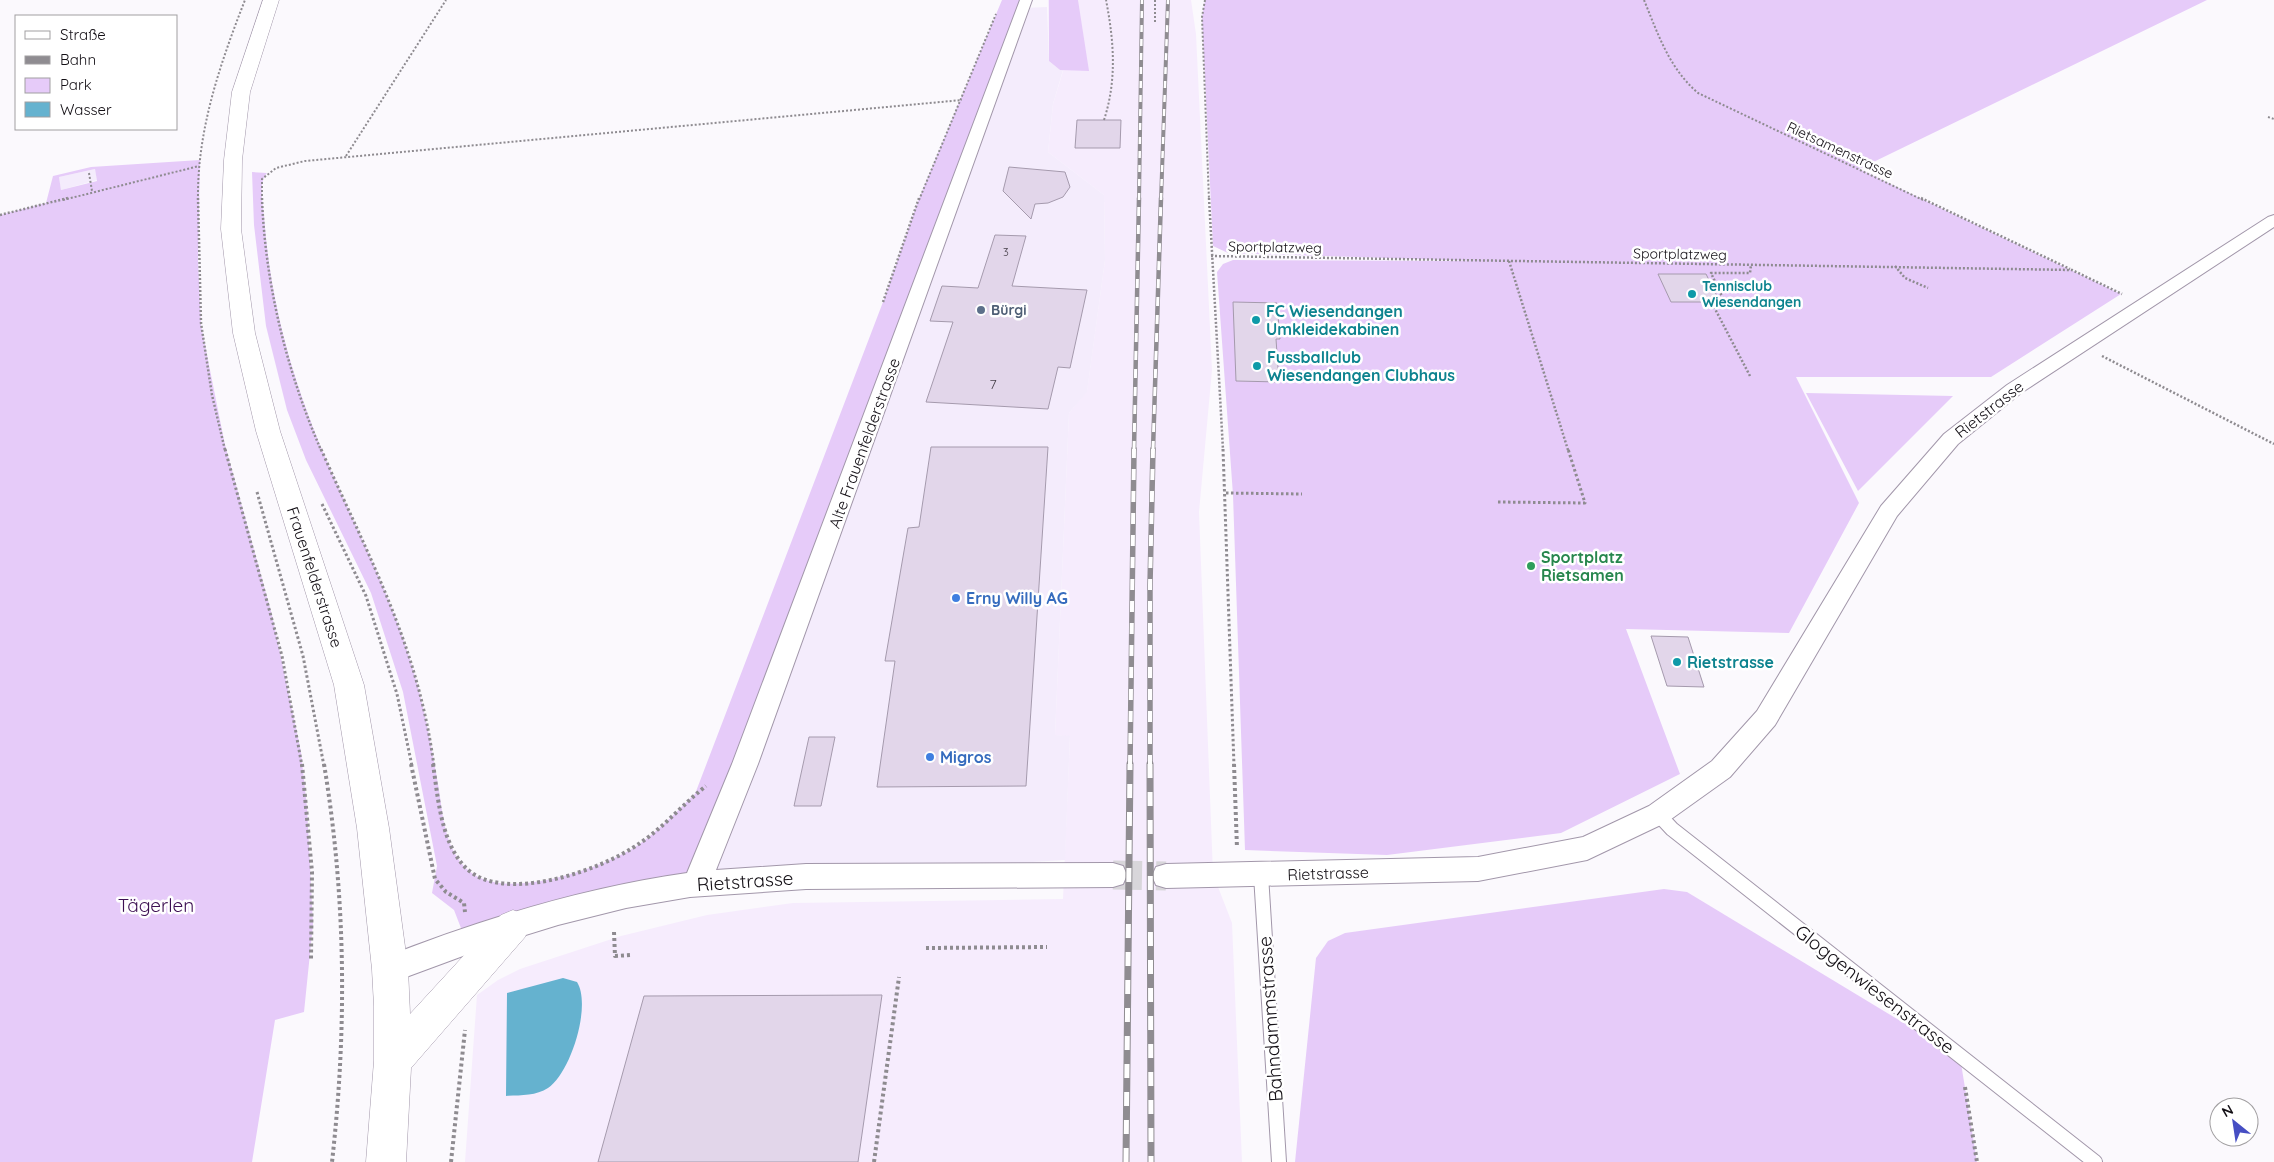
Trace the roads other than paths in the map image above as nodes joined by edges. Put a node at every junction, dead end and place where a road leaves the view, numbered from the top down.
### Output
1 (271, 0) edge
2 (1026, 0) edge
3 (2274, 220) edge
4 (1658, 814) junction
5 (1113, 875) tunnel mouth
6 (1166, 876) tunnel mouth
7 (1250, 876) junction
8 (696, 884) junction
9 (513, 926) junction
10 (390, 969) junction
11 (393, 1061) junction
12 (386, 1162) edge
13 (1279, 1162) edge
14 (2095, 1162) edge

1 - 10 main road, Frauenfelderstrasse
2 - 8 street, Alte Frauenfelderstrasse
3 - 4 street, Rietstrasse
4 - 7 street, Rietstrasse
4 - 14 lane, Gloggenwiesenstrasse
5 - 8 street, Rietstrasse
6 - 7 street, Rietstrasse
7 - 13 lane, Bahndammstrasse
8 - 9 street, Rietstrasse
9 - 10 street, Rietstrasse
9 - 11 main road
10 - 11 main road, Frauenfelderstrasse
11 - 12 main road, Frauenfelderstrasse

